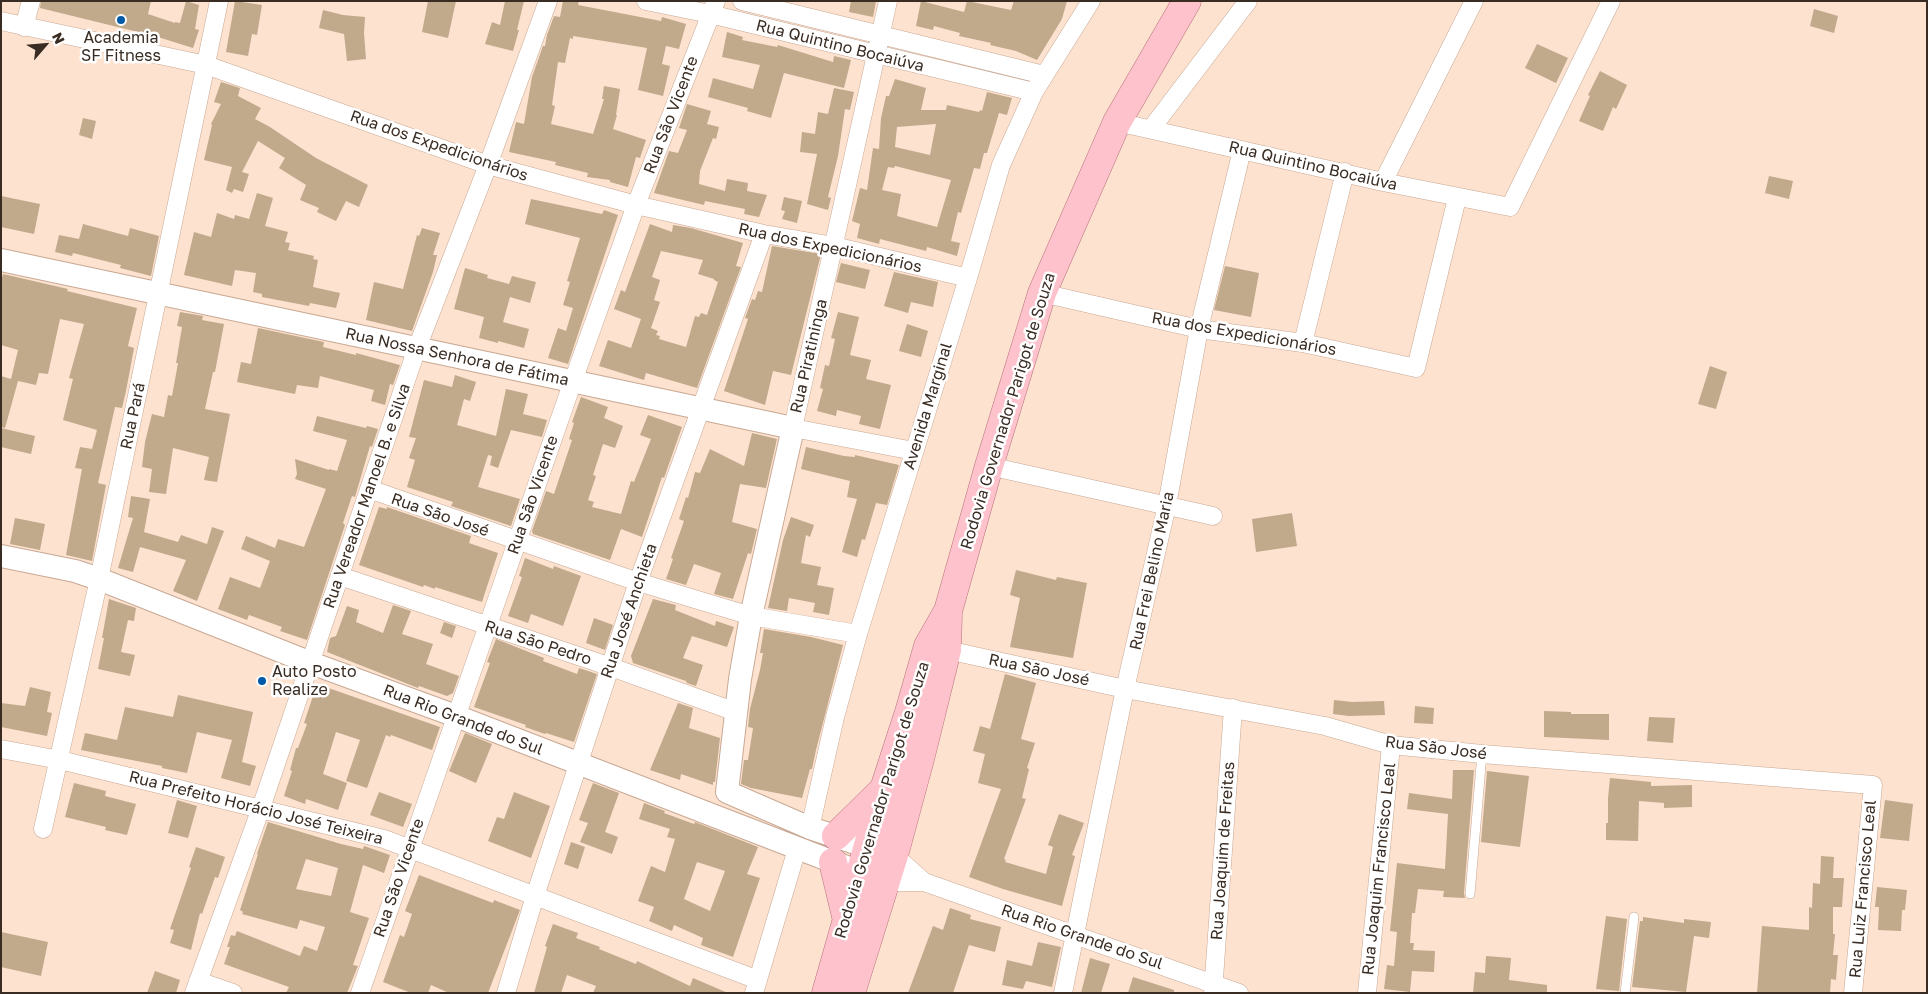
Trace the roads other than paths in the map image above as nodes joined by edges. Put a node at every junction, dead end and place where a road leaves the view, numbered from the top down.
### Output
1 (30, 1) edge
2 (219, 1) edge
3 (548, 1) edge
4 (646, 1) edge
5 (742, 1) edge
6 (888, 1) edge
7 (1091, 1) edge
8 (1187, 1) edge
9 (1248, 1) edge
10 (1474, 1) edge
11 (1611, 1) edge
12 (713, 8) edge
13 (1, 22) edge
14 (24, 27) junction
15 (881, 36) junction
16 (876, 55) junction
17 (206, 65) junction
18 (1044, 75) junction
19 (1034, 92) junction
20 (1117, 122) junction
21 (1151, 129) junction
22 (1242, 150) junction
23 (488, 165) junction
24 (1345, 172) junction
25 (1383, 182) junction
26 (1457, 198) junction
27 (636, 205) junction
28 (764, 234) junction
29 (834, 246) junction
30 (1, 260) edge
31 (968, 278) junction
32 (1042, 293) junction
33 (158, 294) junction
34 (1199, 329) junction
35 (1303, 343) junction
36 (417, 348) junction
37 (573, 381) junction
38 (701, 408) junction
39 (793, 428) junction
40 (914, 451) junction
41 (989, 466) junction
42 (369, 490) junction
43 (1167, 505) junction
44 (1213, 516) dead end
45 (517, 542) junction
46 (1, 556) edge
47 (340, 576) junction
48 (99, 579) junction
49 (638, 582) junction
50 (948, 611) junction
51 (751, 616) junction
52 (487, 626) junction
53 (858, 634) junction
54 (947, 650) junction
55 (311, 663) junction
56 (611, 667) junction
57 (1125, 689) junction
58 (1233, 708) junction
59 (736, 712) junction
60 (456, 716) junction
61 (1391, 745) junction
62 (1, 749) edge
63 (1482, 754) junction
64 (60, 760) junction
65 (577, 764) junction
66 (1873, 785) joint
67 (884, 789) junction
68 (261, 808) junction
69 (43, 829) dead end
70 (826, 842) junction
71 (868, 847) junction
72 (410, 848) junction
73 (797, 849) junction
74 (894, 855) junction
75 (860, 873) junction
76 (885, 882) junction
77 (924, 882) junction
78 (1470, 894) dead end
79 (534, 896) junction
80 (847, 917) junction
81 (1634, 918) dead end
82 (1075, 935) junction
83 (756, 986) edge
84 (196, 987) edge
85 (1213, 988) edge
86 (233, 993) edge
87 (360, 993) edge
88 (506, 993) edge
89 (826, 993) edge
90 (851, 993) edge
91 (1062, 993) edge
92 (1239, 993) edge
93 (1366, 993) edge
94 (1625, 993) edge
95 (1853, 993) edge

1 - 14 street
2 - 17 street, Rua Pará
3 - 23 street, Rua Vereador Manoel B. e Silva
4 - 12 street, Rua Quintino Bocaiúva
5 - 15 street, Rua Quintino Bocaiúva
6 - 15 street, Rua Piratininga
7 - 18 street, Avenida Marginal
8 - 20 main road, Rodovia Governador Parigot de Souza
9 - 21 street
10 - 25 street
11 - 26 street, Rua Quintino Bocaiúva
12 - 16 street, Rua Quintino Bocaiúva
12 - 27 street, Rua São Vicente
13 - 14 street, Rua dos Expedicionários
14 - 17 street, Rua dos Expedicionários
15 - 16 street, Rua Piratininga
15 - 18 street, Rua Quintino Bocaiúva
16 - 19 street, Rua Quintino Bocaiúva
16 - 29 street, Rua Piratininga
17 - 23 street, Rua dos Expedicionários
17 - 33 street, Rua Pará
18 - 19 street, Avenida Marginal
19 - 31 street, Avenida Marginal
20 - 21 street, Rua Quintino Bocaiúva
20 - 32 main road, Rodovia Governador Parigot de Souza
21 - 22 street, Rua Quintino Bocaiúva
22 - 24 street, Rua Quintino Bocaiúva
22 - 34 street, Rua Frei Belino Maria
23 - 27 street, Rua dos Expedicionários
23 - 36 street, Rua Vereador Manoel B. e Silva
24 - 25 street, Rua Quintino Bocaiúva
24 - 35 street
25 - 26 street, Rua Quintino Bocaiúva
26 - 35 street, Rua dos Expedicionários
27 - 28 street, Rua dos Expedicionários
27 - 37 street, Rua São Vicente
28 - 29 street, Rua dos Expedicionários
28 - 38 street, Rua José Anchieta
29 - 31 street, Rua dos Expedicionários
29 - 39 street, Rua Piratininga
30 - 33 street, Rua Nossa Senhora de Fátima
31 - 40 street, Avenida Marginal
32 - 34 street, Rua dos Expedicionários
32 - 41 main road, Rodovia Governador Parigot de Souza
33 - 36 street, Rua Nossa Senhora de Fátima
33 - 48 street, Rua Pará
34 - 35 street, Rua dos Expedicionários
34 - 43 street, Rua Frei Belino Maria
36 - 37 street, Rua Nossa Senhora de Fátima
36 - 42 street, Rua Vereador Manoel B. e Silva
37 - 38 street, Rua Nossa Senhora de Fátima
37 - 45 street, Rua São Vicente
38 - 39 street, Rua Nossa Senhora de Fátima
38 - 49 street, Rua José Anchieta
39 - 40 street, Rua Nossa Senhora de Fátima
39 - 51 street, Rua Piratininga
40 - 53 street, Avenida Marginal
41 - 43 street
41 - 50 main road, Rodovia Governador Parigot de Souza
42 - 45 street, Rua São José
42 - 47 street, Rua Vereador Manoel B. e Silva
43 - 44 street
43 - 57 street, Rua Frei Belino Maria
45 - 49 street, Rua São José
45 - 52 street, Rua São Vicente
46 - 48 street, Rua Rio Grande do Sul
47 - 52 street, Rua São Pedro
47 - 55 street, Rua Vereador Manoel B. e Silva
48 - 55 street, Rua Rio Grande do Sul
48 - 64 street, Rua Pará
49 - 51 street, Rua São José
49 - 56 street, Rua José Anchieta
50 - 54 main road, Rodovia Governador Parigot de Souza
50 - 67 main road, Rodovia Governador Parigot de Souza
51 - 53 street, Rua São José
51 - 59 street, Rua Piratininga
52 - 56 street, Rua São Pedro
52 - 60 street, Rua São Vicente
53 - 70 street, Avenida Marginal
54 - 57 street, Rua São José
54 - 74 main road, Rodovia Governador Parigot de Souza
55 - 60 street, Rua Rio Grande do Sul
55 - 68 street, Rua Vereador Manoel B. e Silva
56 - 59 street, Rua São Pedro
56 - 65 street, Rua José Anchieta
57 - 58 street, Rua São José
57 - 82 street, Rua Frei Belino Maria
58 - 61 street, Rua São José
58 - 85 street, Rua Joaquim de Freitas
59 - 70 street, Rua Piratininga
60 - 65 street, Rua Rio Grande do Sul
60 - 72 street, Rua São Vicente
61 - 63 street, Rua São José
61 - 93 street, Rua Joaquim Francisco Leal
62 - 64 street, Rua Prefeito Horácio José Teixeira
63 - 66 street, Rua São José
63 - 78 lane
64 - 68 street, Rua Prefeito Horácio José Teixeira
64 - 69 street, Rua Pará
65 - 73 street, Rua Rio Grande do Sul
65 - 79 street, Rua José Anchieta
66 - 95 street, Rua Luiz Francisco Leal
67 - 70 main road
67 - 71 main road, Rodovia Governador Parigot de Souza
68 - 72 street, Rua Prefeito Horácio José Teixeira
68 - 84 street, Rua Vereador Manoel B. e Silva
70 - 71 street
70 - 73 street, Rua Rio Grande do Sul
70 - 75 street, Rua Rio Grande do Sul
70 - 80 main road
71 - 74 street
71 - 75 main road, Rodovia Governador Parigot de Souza
72 - 79 street, Rua Prefeito Horácio José Teixeira
72 - 87 street, Rua São Vicente
73 - 83 street
74 - 76 main road, Rodovia Governador Parigot de Souza
74 - 77 street, Rua Rio Grande do Sul
75 - 76 street, Rua Rio Grande do Sul
75 - 80 main road, Rodovia Governador Parigot de Souza
76 - 77 street, Rua Rio Grande do Sul
76 - 90 main road, Rodovia Governador Parigot de Souza
77 - 82 street, Rua Rio Grande do Sul
79 - 83 street, Rua Prefeito Horácio José Teixeira
79 - 88 street, Rua José Anchieta
80 - 89 main road, Rodovia Governador Parigot de Souza
81 - 94 lane
82 - 85 street, Rua Rio Grande do Sul
82 - 91 street, Rua Frei Belino Maria
84 - 86 street
85 - 92 street, Rua Rio Grande do Sul

